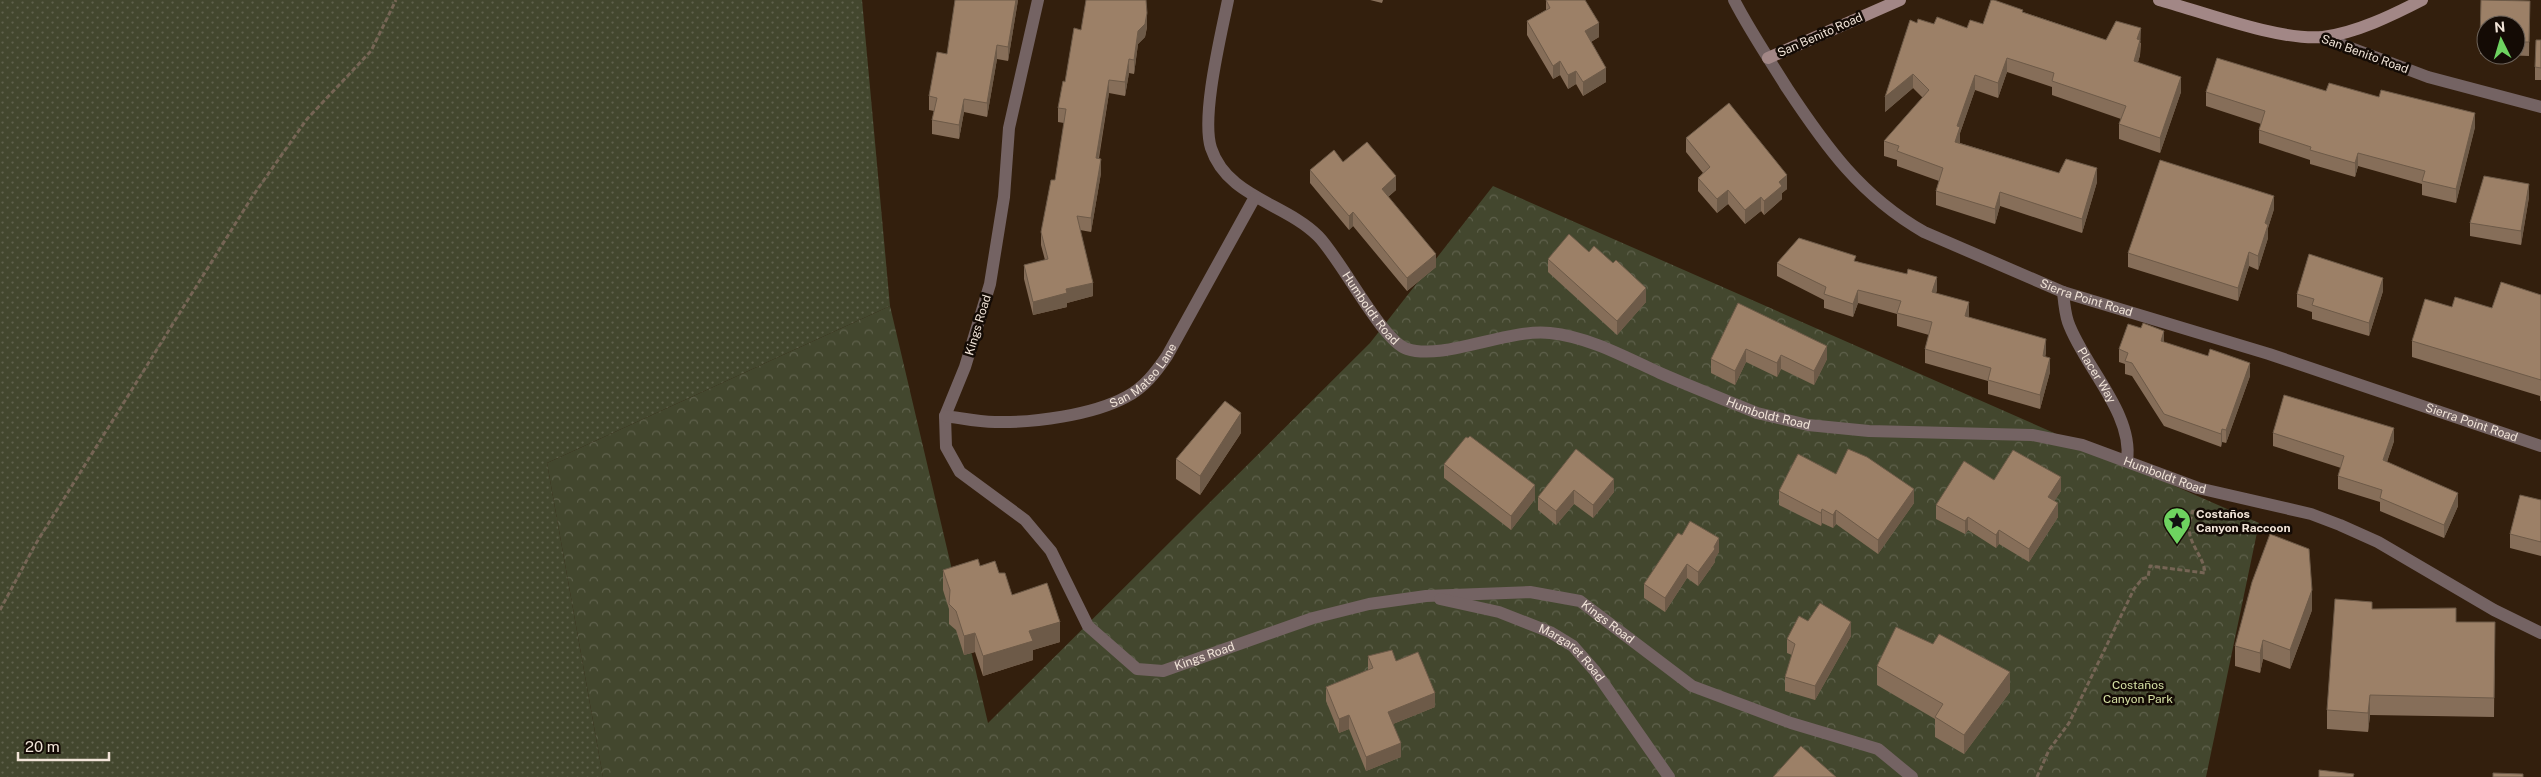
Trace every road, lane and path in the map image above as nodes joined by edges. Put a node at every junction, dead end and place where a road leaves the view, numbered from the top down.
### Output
1 (396, 0) edge
2 (1038, 0) edge
3 (1228, 0) edge
4 (1734, 0) edge
5 (1900, 0) edge
6 (2159, 0) edge
7 (2422, 0) edge
8 (2322, 36) junction
9 (1768, 58) junction
10 (2541, 107) edge
11 (1255, 197) junction
12 (2063, 292) junction
13 (945, 416) junction
14 (2541, 446) edge
15 (2127, 460) junction
16 (2198, 488) junction
17 (1426, 596) junction
18 (0, 610) edge
19 (2541, 633) edge
20 (1669, 777) edge
21 (1912, 777) edge
22 (2037, 777) edge

1 - 18 path
2 - 13 street, Kings Road
3 - 11 street, Humboldt Road
4 - 9 street, Sierra Point Road
5 - 9 street, San Benito Road
6 - 8 street, San Benito Road
7 - 8 street
8 - 10 street, San Benito Road
9 - 12 street, Sierra Point Road
11 - 13 street, San Mateo Lane
11 - 15 street, Humboldt Road
12 - 14 street, Sierra Point Road
12 - 15 street, Placer Way
13 - 17 street, Kings Road
15 - 16 street, Humboldt Road
16 - 19 street, Humboldt Road
16 - 22 path
17 - 20 street, Margaret Road
17 - 21 street, Kings Road

